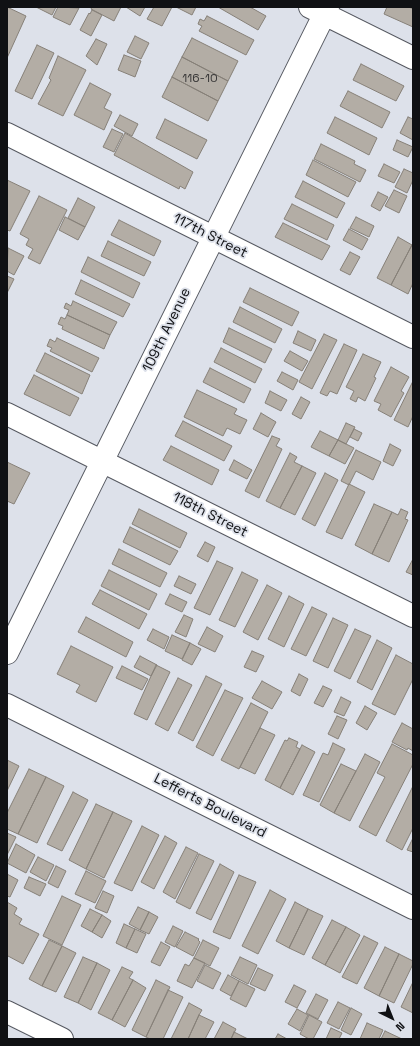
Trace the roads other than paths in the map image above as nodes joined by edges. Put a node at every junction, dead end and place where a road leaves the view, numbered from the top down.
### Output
1 (321, 9) edge
2 (413, 58) edge
3 (7, 134) edge
4 (213, 237) junction
5 (413, 337) edge
6 (7, 414) edge
7 (102, 461) junction
8 (413, 616) edge
9 (7, 653) edge
10 (7, 705) edge
11 (413, 908) edge
12 (7, 1012) edge
13 (62, 1039) edge

1 - 2 street
1 - 4 street, 109th Avenue
3 - 4 street, 117th Street
4 - 5 street, 117th Street
4 - 7 street, 109th Avenue
6 - 7 street, 118th Street
7 - 8 street, 118th Street
7 - 9 street, 109th Avenue
10 - 11 street, Lefferts Boulevard
12 - 13 street

